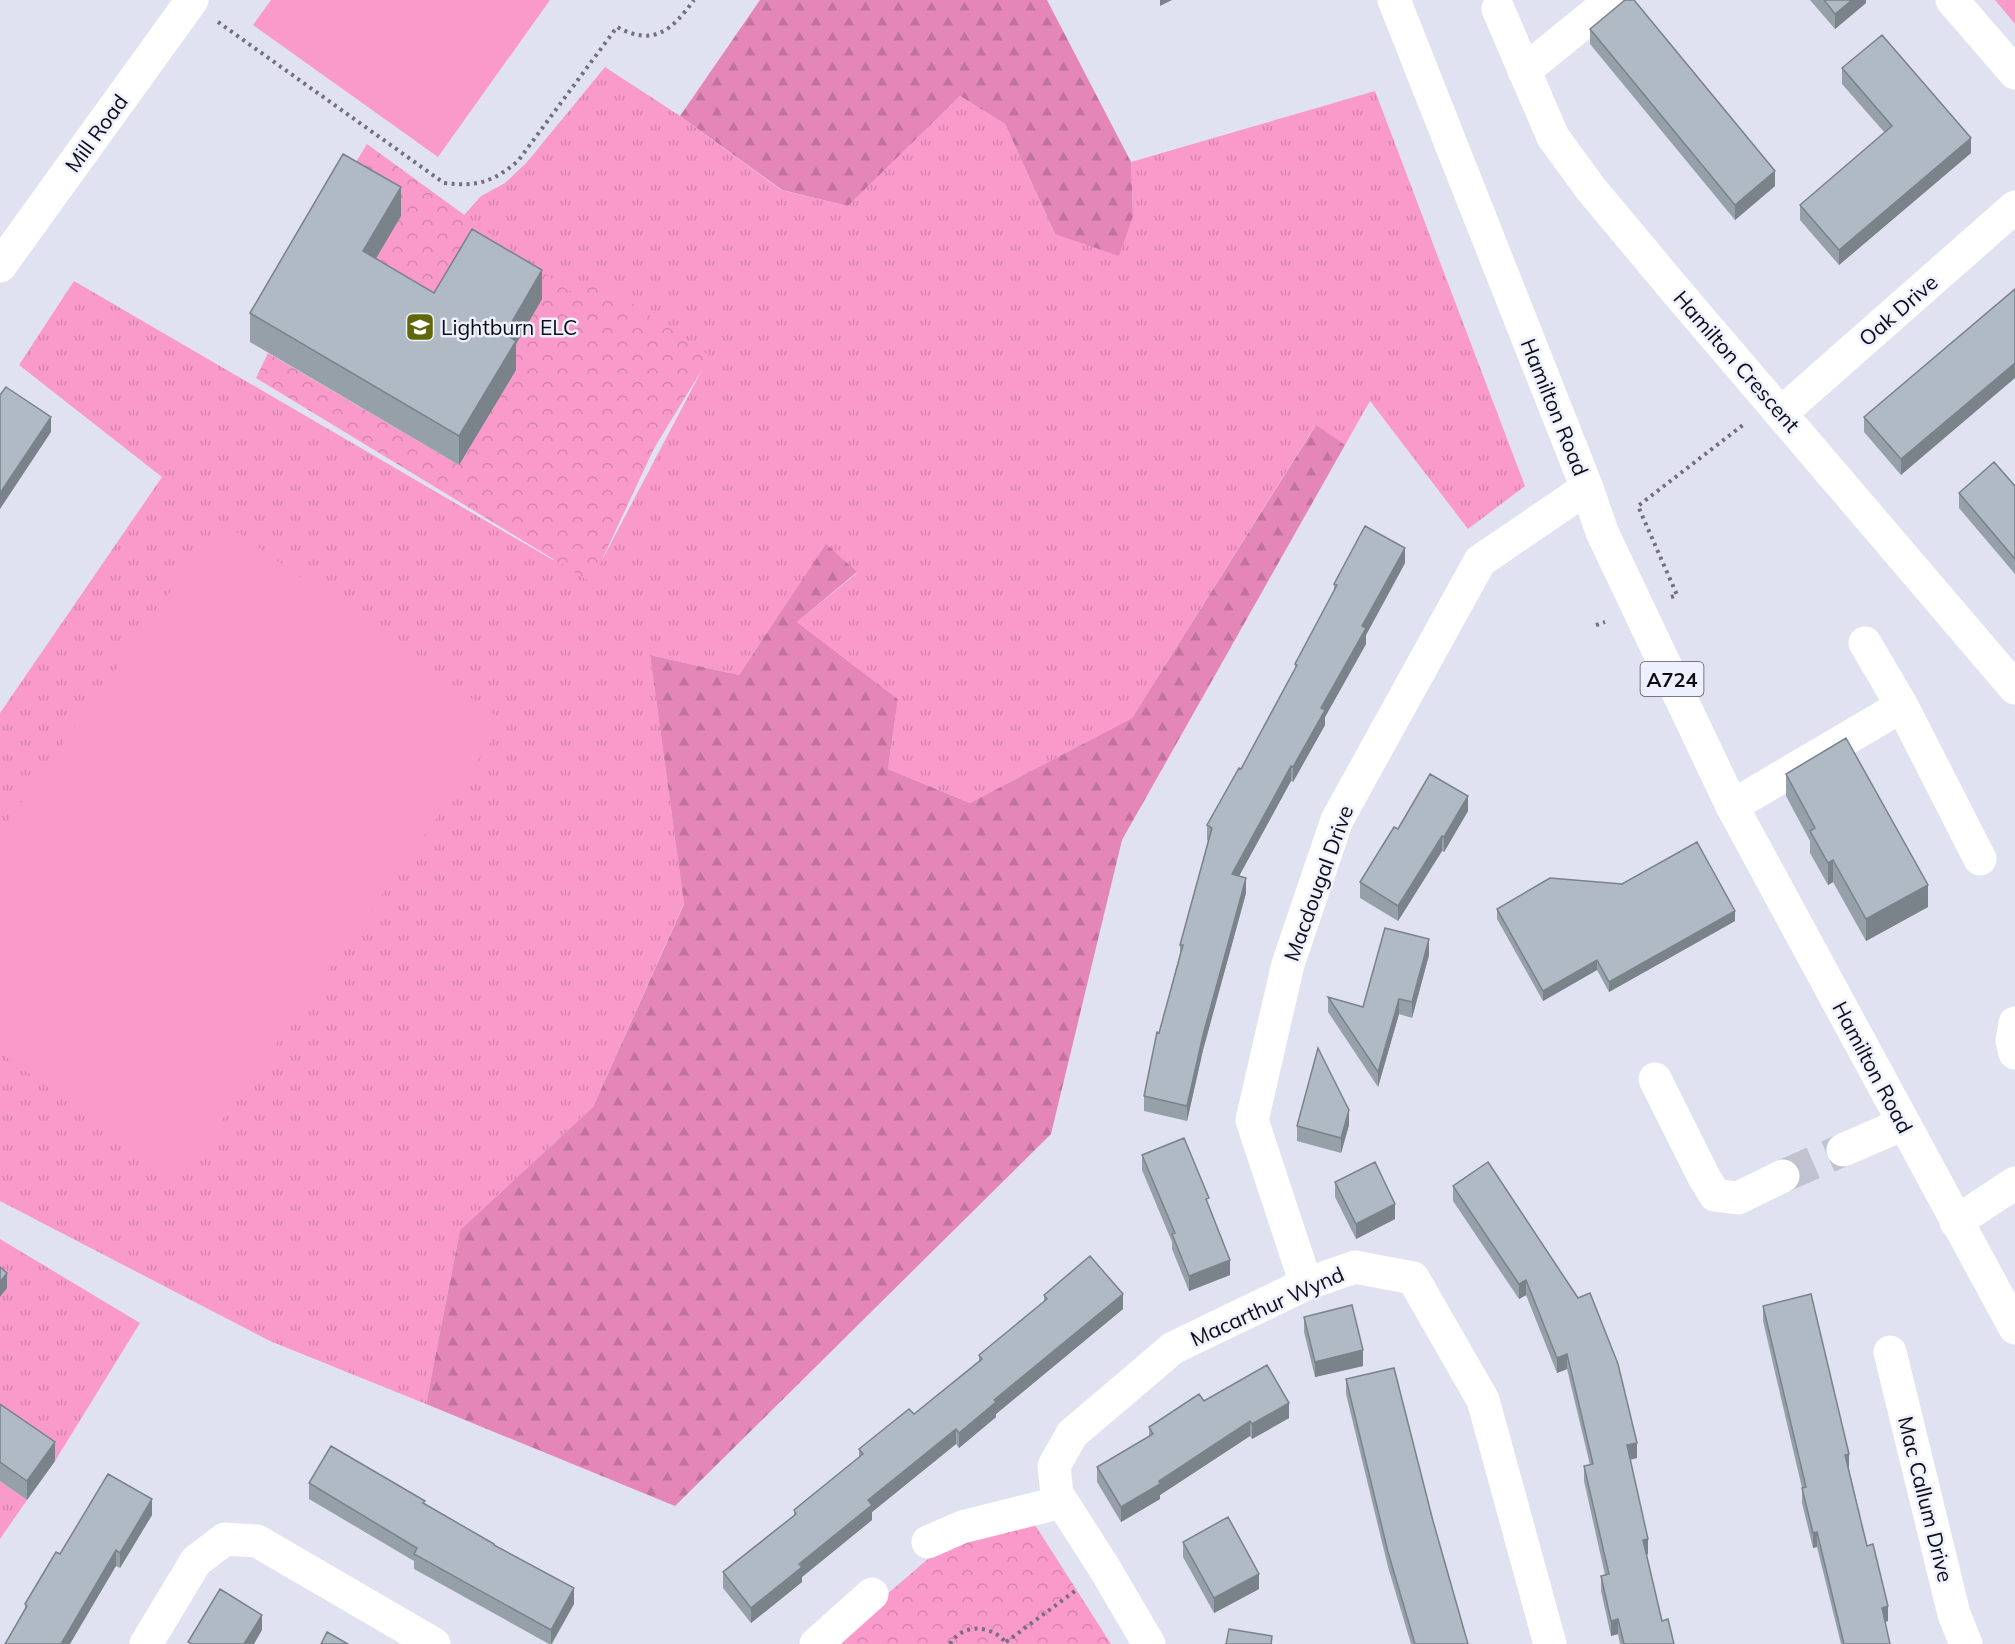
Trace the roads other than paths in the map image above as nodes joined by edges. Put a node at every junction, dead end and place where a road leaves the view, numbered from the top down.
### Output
1 (1394, 0) edge
2 (1606, 0) edge
3 (1952, 0) edge
4 (192, 1) edge
5 (1498, 9) dead end
6 (1524, 71) junction
7 (2015, 73) edge
8 (2015, 207) edge
9 (0, 266) edge
10 (1777, 408) junction
11 (1587, 488) junction
12 (1865, 643) dead end
13 (2015, 688) edge
14 (1902, 706) junction
15 (1732, 806) junction
16 (1980, 859) dead end
17 (2015, 1023) edge
18 (2015, 1053) edge
19 (1655, 1079) dead end
20 (1903, 1124) junction
21 (1843, 1150) tunnel mouth
22 (1783, 1176) tunnel mouth
23 (2015, 1183) edge
24 (1956, 1222) junction
25 (1306, 1284) junction
26 (2015, 1328) edge
27 (1890, 1352) dead end
28 (1062, 1502) junction
29 (928, 1542) dead end
30 (872, 1594) dead end
31 (146, 1644) edge
32 (434, 1644) edge
33 (816, 1644) edge
34 (1149, 1644) edge
35 (1550, 1644) edge
36 (1966, 1644) edge

1 - 11 street, Hamilton Road / A724
2 - 6 street
3 - 7 street
4 - 9 street, Mill Road
5 - 6 street, Hamilton Crescent
6 - 10 street, Hamilton Crescent
8 - 10 street, Oak Drive
10 - 13 street, Hamilton Crescent
11 - 15 street, Hamilton Road / A724
11 - 25 street, Macdougal Drive
12 - 14 street
14 - 15 street
14 - 16 street
15 - 20 street, Hamilton Road / A724
17 - 18 street
19 - 22 street
20 - 21 street
20 - 24 street, Hamilton Road / A724
23 - 24 street
24 - 26 street, Hamilton Road / A724
25 - 28 street, Macarthur Wynd
25 - 35 street, Macarthur Wynd
27 - 36 street, Mac Callum Drive
28 - 29 street
28 - 34 street, Macarthur Wynd
30 - 33 street
31 - 32 street

